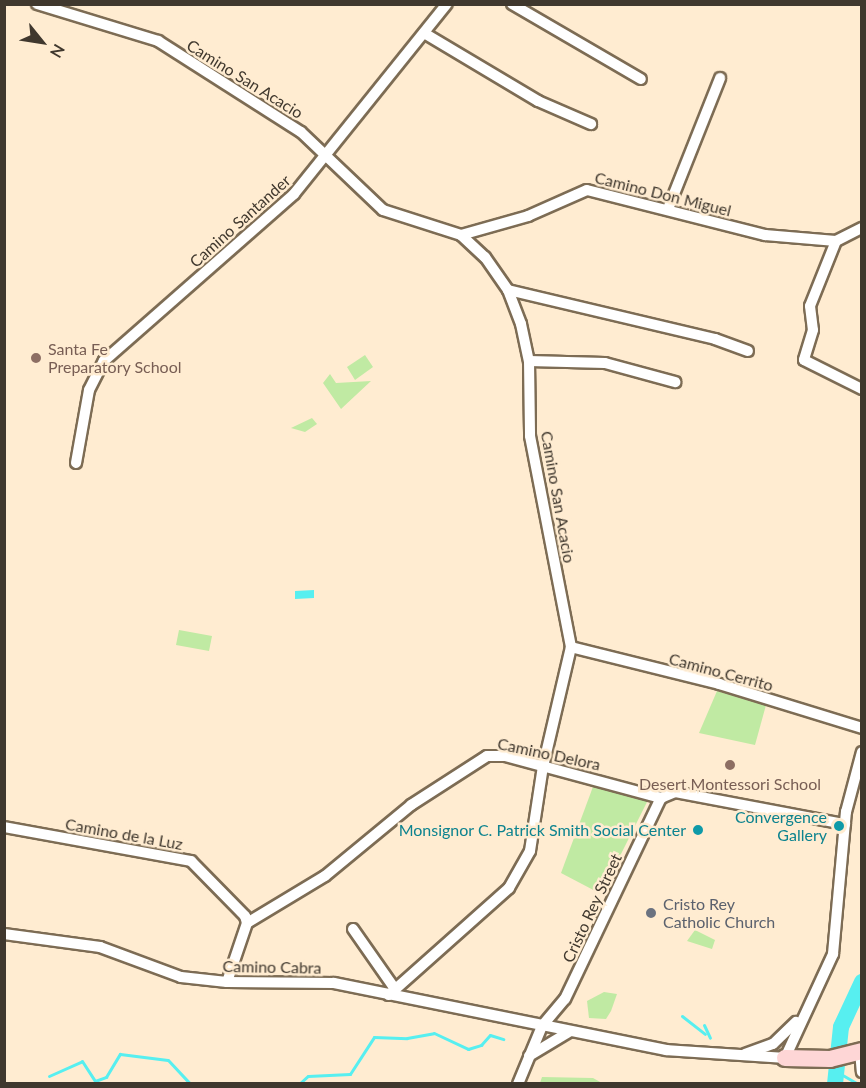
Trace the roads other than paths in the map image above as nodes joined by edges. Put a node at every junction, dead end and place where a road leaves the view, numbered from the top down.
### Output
1 (37, 4) edge
2 (447, 4) edge
3 (512, 4) edge
4 (424, 33) junction
5 (720, 78) dead end
6 (640, 79) dead end
7 (591, 124) dead end
8 (325, 157) junction
9 (668, 209) junction
10 (861, 228) edge
11 (461, 235) junction
12 (836, 241) junction
13 (508, 290) junction
14 (748, 351) dead end
15 (529, 362) junction
16 (675, 382) dead end
17 (861, 389) edge
18 (76, 462) dead end
19 (572, 647) junction
20 (861, 728) edge
21 (861, 752) edge
22 (543, 766) junction
23 (661, 798) junction
24 (845, 824) junction
25 (4, 827) edge
26 (247, 923) junction
27 (353, 929) dead end
28 (4, 934) edge
29 (227, 982) junction
30 (392, 992) junction
31 (812, 999) junction
32 (542, 1026) junction
33 (569, 1032) junction
34 (858, 1052) edge
35 (727, 1056) junction
36 (529, 1057) junction
37 (785, 1058) junction
38 (861, 1072) edge
39 (518, 1083) edge

1 - 8 street, Camino San Acacio
2 - 4 street, Camino Santander
3 - 6 street
4 - 7 street
4 - 8 street, Camino Santander
5 - 9 street
8 - 11 street, Camino San Acacio
8 - 18 street, Camino Santander
9 - 11 street, Camino Don Miguel
9 - 12 street, Camino Don Miguel
10 - 12 street
11 - 13 street, Camino San Acacio
12 - 17 street
13 - 14 street
13 - 15 street, Camino San Acacio
15 - 16 street
15 - 19 street, Camino San Acacio
19 - 20 street, Camino Cerrito
19 - 22 street, Camino San Acacio
21 - 24 street
22 - 23 street, Camino Delora
22 - 26 street, Camino Delora
22 - 30 street, Camino San Acacio
23 - 24 street, Camino Delora
23 - 32 street, Cristo Rey Street
24 - 31 street
25 - 26 street, Camino de la Luz
26 - 29 street
27 - 30 street
28 - 29 street, Camino Cabra
29 - 30 street, Camino Cabra
30 - 32 street, Camino Cabra
31 - 35 street
31 - 37 street
32 - 33 street, Camino Cabra
32 - 36 street, Cristo Rey Street
33 - 35 street, Camino Cabra
33 - 36 street
34 - 37 street
34 - 38 street
35 - 37 street
36 - 39 street, Cristo Rey Street

